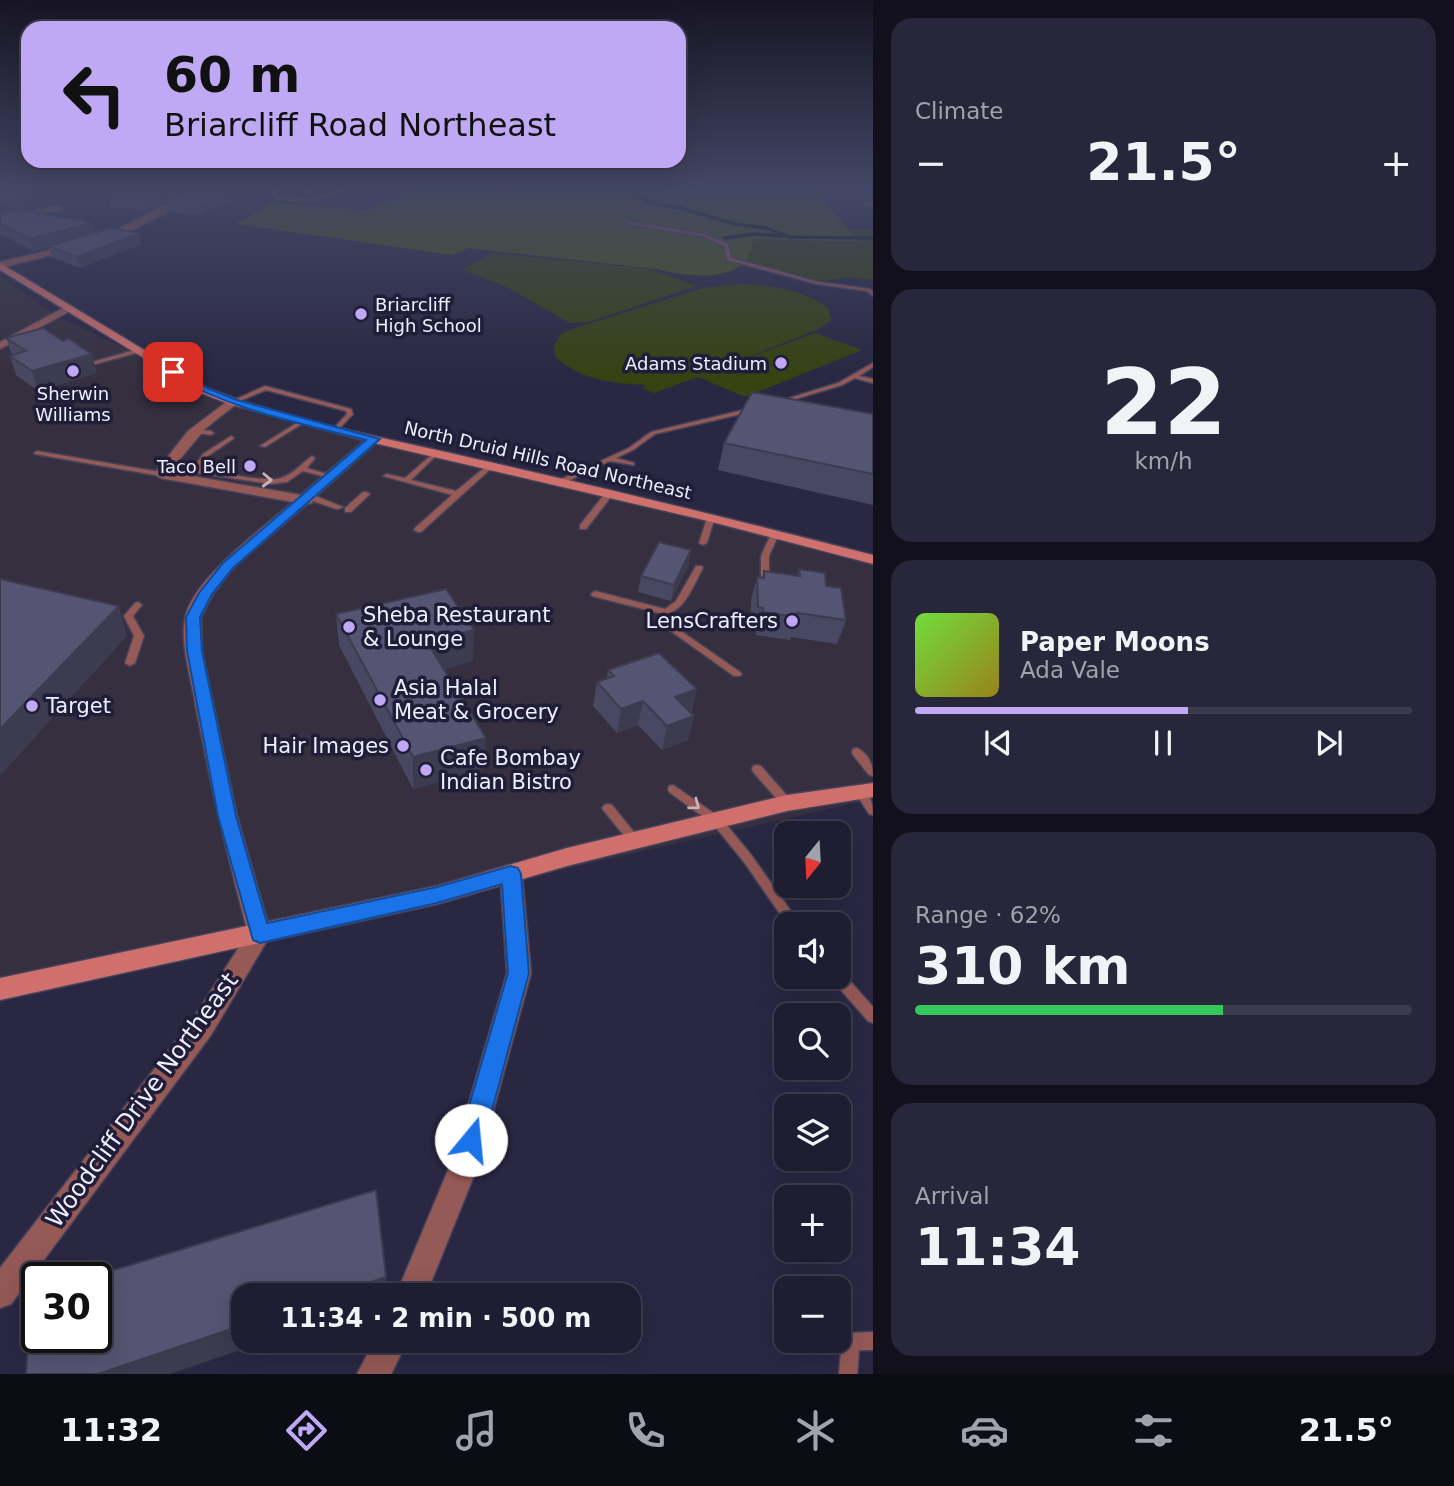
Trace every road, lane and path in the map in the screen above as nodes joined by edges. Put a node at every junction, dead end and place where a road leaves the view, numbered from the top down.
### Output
1 (51, 252) edge
2 (728, 252) edge
3 (0, 265) edge
4 (873, 294) edge
5 (66, 309) junction
6 (0, 346) edge
7 (138, 351) junction
8 (92, 363) edge
9 (873, 365) edge
10 (854, 376) junction
11 (873, 381) edge
12 (233, 402) junction
13 (773, 404) edge
14 (760, 408) edge
15 (303, 421) junction
16 (336, 429) junction
17 (192, 431) junction
18 (211, 433) dead end
19 (231, 438) dead end
20 (374, 439) junction
21 (263, 446) dead end
22 (37, 453) dead end
23 (436, 453) junction
24 (312, 458) dead end
25 (610, 459) junction
26 (632, 464) dead end
27 (491, 465) junction
28 (302, 470) junction
29 (160, 474) junction
30 (387, 476) dead end
31 (332, 477) junction
32 (405, 481) junction
33 (561, 481) junction
34 (610, 493) junction
35 (366, 494) dead end
36 (457, 494) junction
37 (308, 498) junction
38 (339, 507) dead end
39 (348, 510) dead end
40 (711, 517) junction
41 (583, 527) dead end
42 (418, 530) dead end
43 (775, 534) junction
44 (704, 542) dead end
45 (873, 560) edge
46 (699, 568) dead end
47 (765, 579) edge
48 (595, 594) dead end
49 (138, 605) dead end
50 (116, 613) edge
51 (128, 616) junction
52 (668, 625) dead end
53 (130, 663) dead end
54 (737, 674) dead end
55 (857, 752) dead end
56 (757, 769) dead end
57 (873, 772) edge
58 (673, 789) dead end
59 (867, 791) edge
60 (787, 803) junction
61 (608, 808) dead end
62 (873, 811) edge
63 (717, 821) junction
64 (634, 840) junction
65 (511, 874) junction
66 (786, 912) edge
67 (260, 934) junction
68 (0, 989) edge
69 (848, 989) edge
70 (873, 1017) edge
71 (416, 1283) edge
72 (0, 1293) edge
73 (873, 1341) edge
74 (385, 1353) edge
75 (373, 1374) edge
76 (848, 1374) edge

1 - 3 street
2 - 4 lane
3 - 5 main road, North Druid Hills Road Northeast
5 - 6 street
5 - 7 main road, North Druid Hills Road Northeast
7 - 8 lane
7 - 12 main road, North Druid Hills Road Northeast
9 - 10 lane
10 - 11 lane
10 - 13 lane
12 - 15 main road, North Druid Hills Road Northeast
12 - 16 lane
12 - 17 street
14 - 25 lane
15 - 16 main road, North Druid Hills Road Northeast
15 - 21 lane
16 - 20 main road, North Druid Hills Road Northeast
17 - 18 lane
17 - 29 street
19 -> 28 lane
20 - 23 main road, North Druid Hills Road Northeast
20 - 31 street
22 - 29 lane
23 - 27 main road, North Druid Hills Road Northeast
23 - 32 lane
24 - 28 lane
25 - 26 lane
25 - 33 lane
27 - 33 main road, North Druid Hills Road Northeast
27 - 36 lane
28 - 31 lane
29 - 37 street
30 - 32 lane
31 - 37 street
32 - 36 lane
33 - 34 main road, North Druid Hills Road Northeast
34 - 40 main road, North Druid Hills Road Northeast
34 - 41 lane
35 - 39 lane
36 - 42 lane
37 - 38 lane
37 - 67 street
40 - 43 main road, North Druid Hills Road Northeast
40 - 44 lane
43 - 45 main road, North Druid Hills Road Northeast
43 - 47 lane
46 - 48 lane
49 - 51 lane
50 - 51 lane
51 - 53 lane
52 - 54 lane
55 - 57 lane
56 - 60 lane
58 -> 63 lane
59 - 60 main road
59 - 62 lane
60 - 63 main road
61 - 64 lane
63 - 64 main road
63 - 66 lane
64 - 65 main road
65 - 67 main road
65 - 71 street
67 - 68 main road
67 - 72 street, Woodcliff Drive Northeast
69 - 70 lane
73 - 76 lane
74 - 75 street

